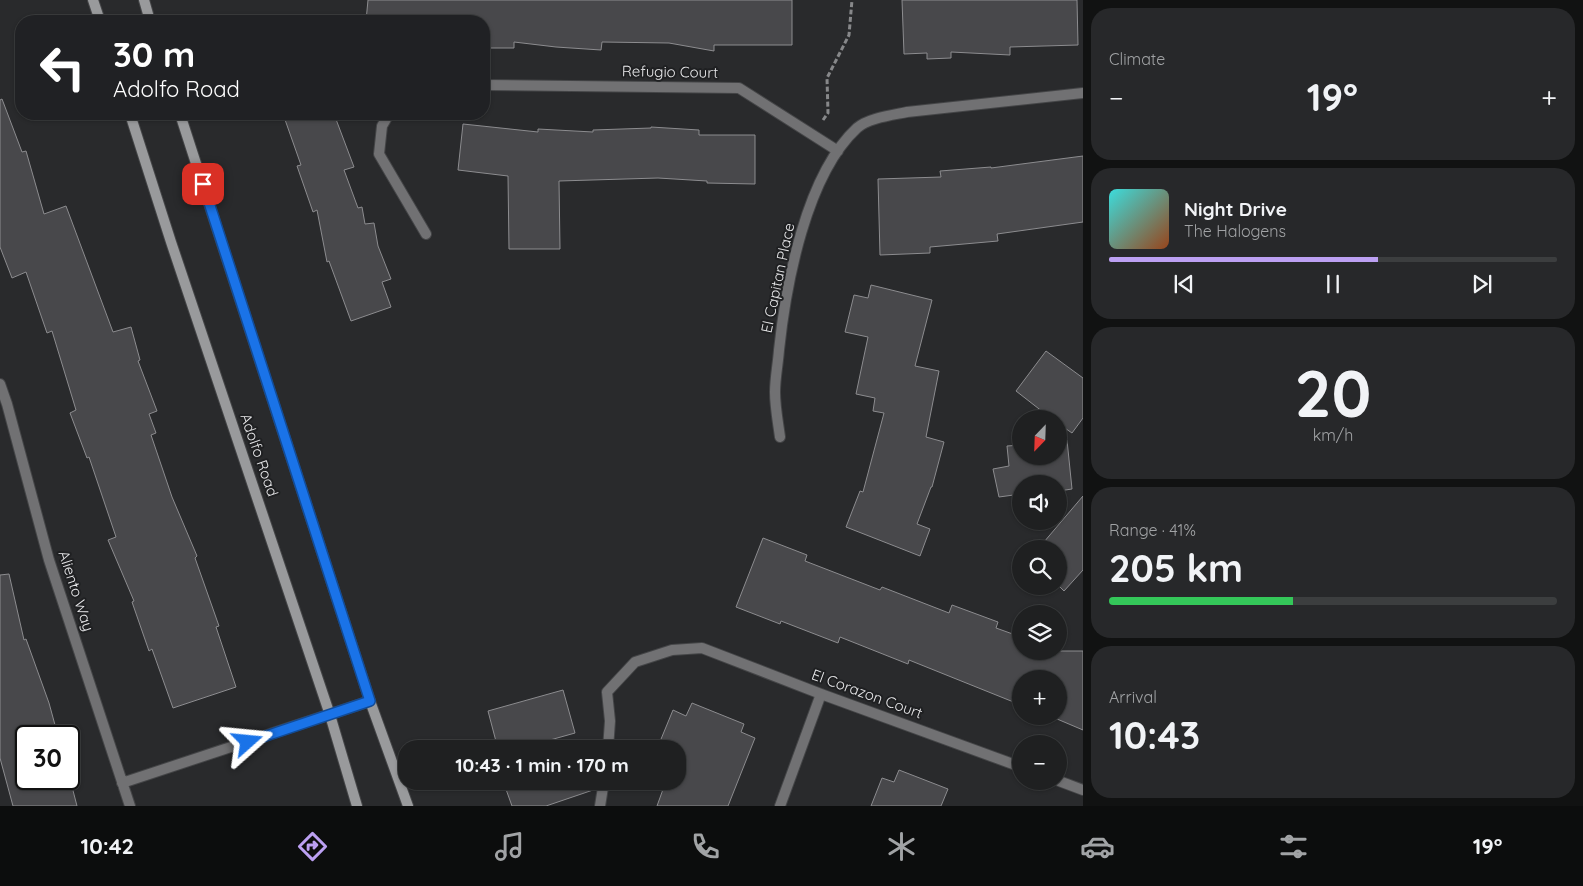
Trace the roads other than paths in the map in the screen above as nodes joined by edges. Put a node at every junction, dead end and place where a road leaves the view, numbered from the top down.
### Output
1 (93, 0) edge
2 (144, 0) edge
3 (98, 15) edge
4 (148, 15) edge
5 (490, 85) edge
6 (1083, 93) edge
7 (132, 120) edge
8 (182, 120) edge
9 (386, 120) edge
10 (838, 151) junction
11 (426, 234) dead end
12 (0, 384) edge
13 (780, 437) dead end
14 (821, 694) junction
15 (370, 701) junction
16 (330, 715) junction
17 (609, 740) edge
18 (1012, 764) edge
19 (122, 782) junction
20 (1067, 784) edge
21 (603, 790) edge
22 (1083, 790) edge
23 (130, 806) edge
24 (356, 806) edge
25 (408, 806) edge
26 (600, 806) edge
27 (780, 806) edge

1 - 3 main road
2 - 4 main road
5 - 10 street, Refugio Court
6 - 10 street, El Capitan Place
7 - 16 main road, Adolfo Road
8 - 15 main road, Adolfo Road
9 - 11 street
10 - 13 street, El Capitan Place
12 - 19 street, Aliento Way
14 - 17 street, El Corazon Court
14 - 18 street, El Corazon Court
14 - 27 street
15 - 16 street
15 - 25 main road, Adolfo Road
16 - 19 street
16 - 24 main road, Adolfo Road
19 - 23 street, Aliento Way
20 - 22 street
21 - 26 street

